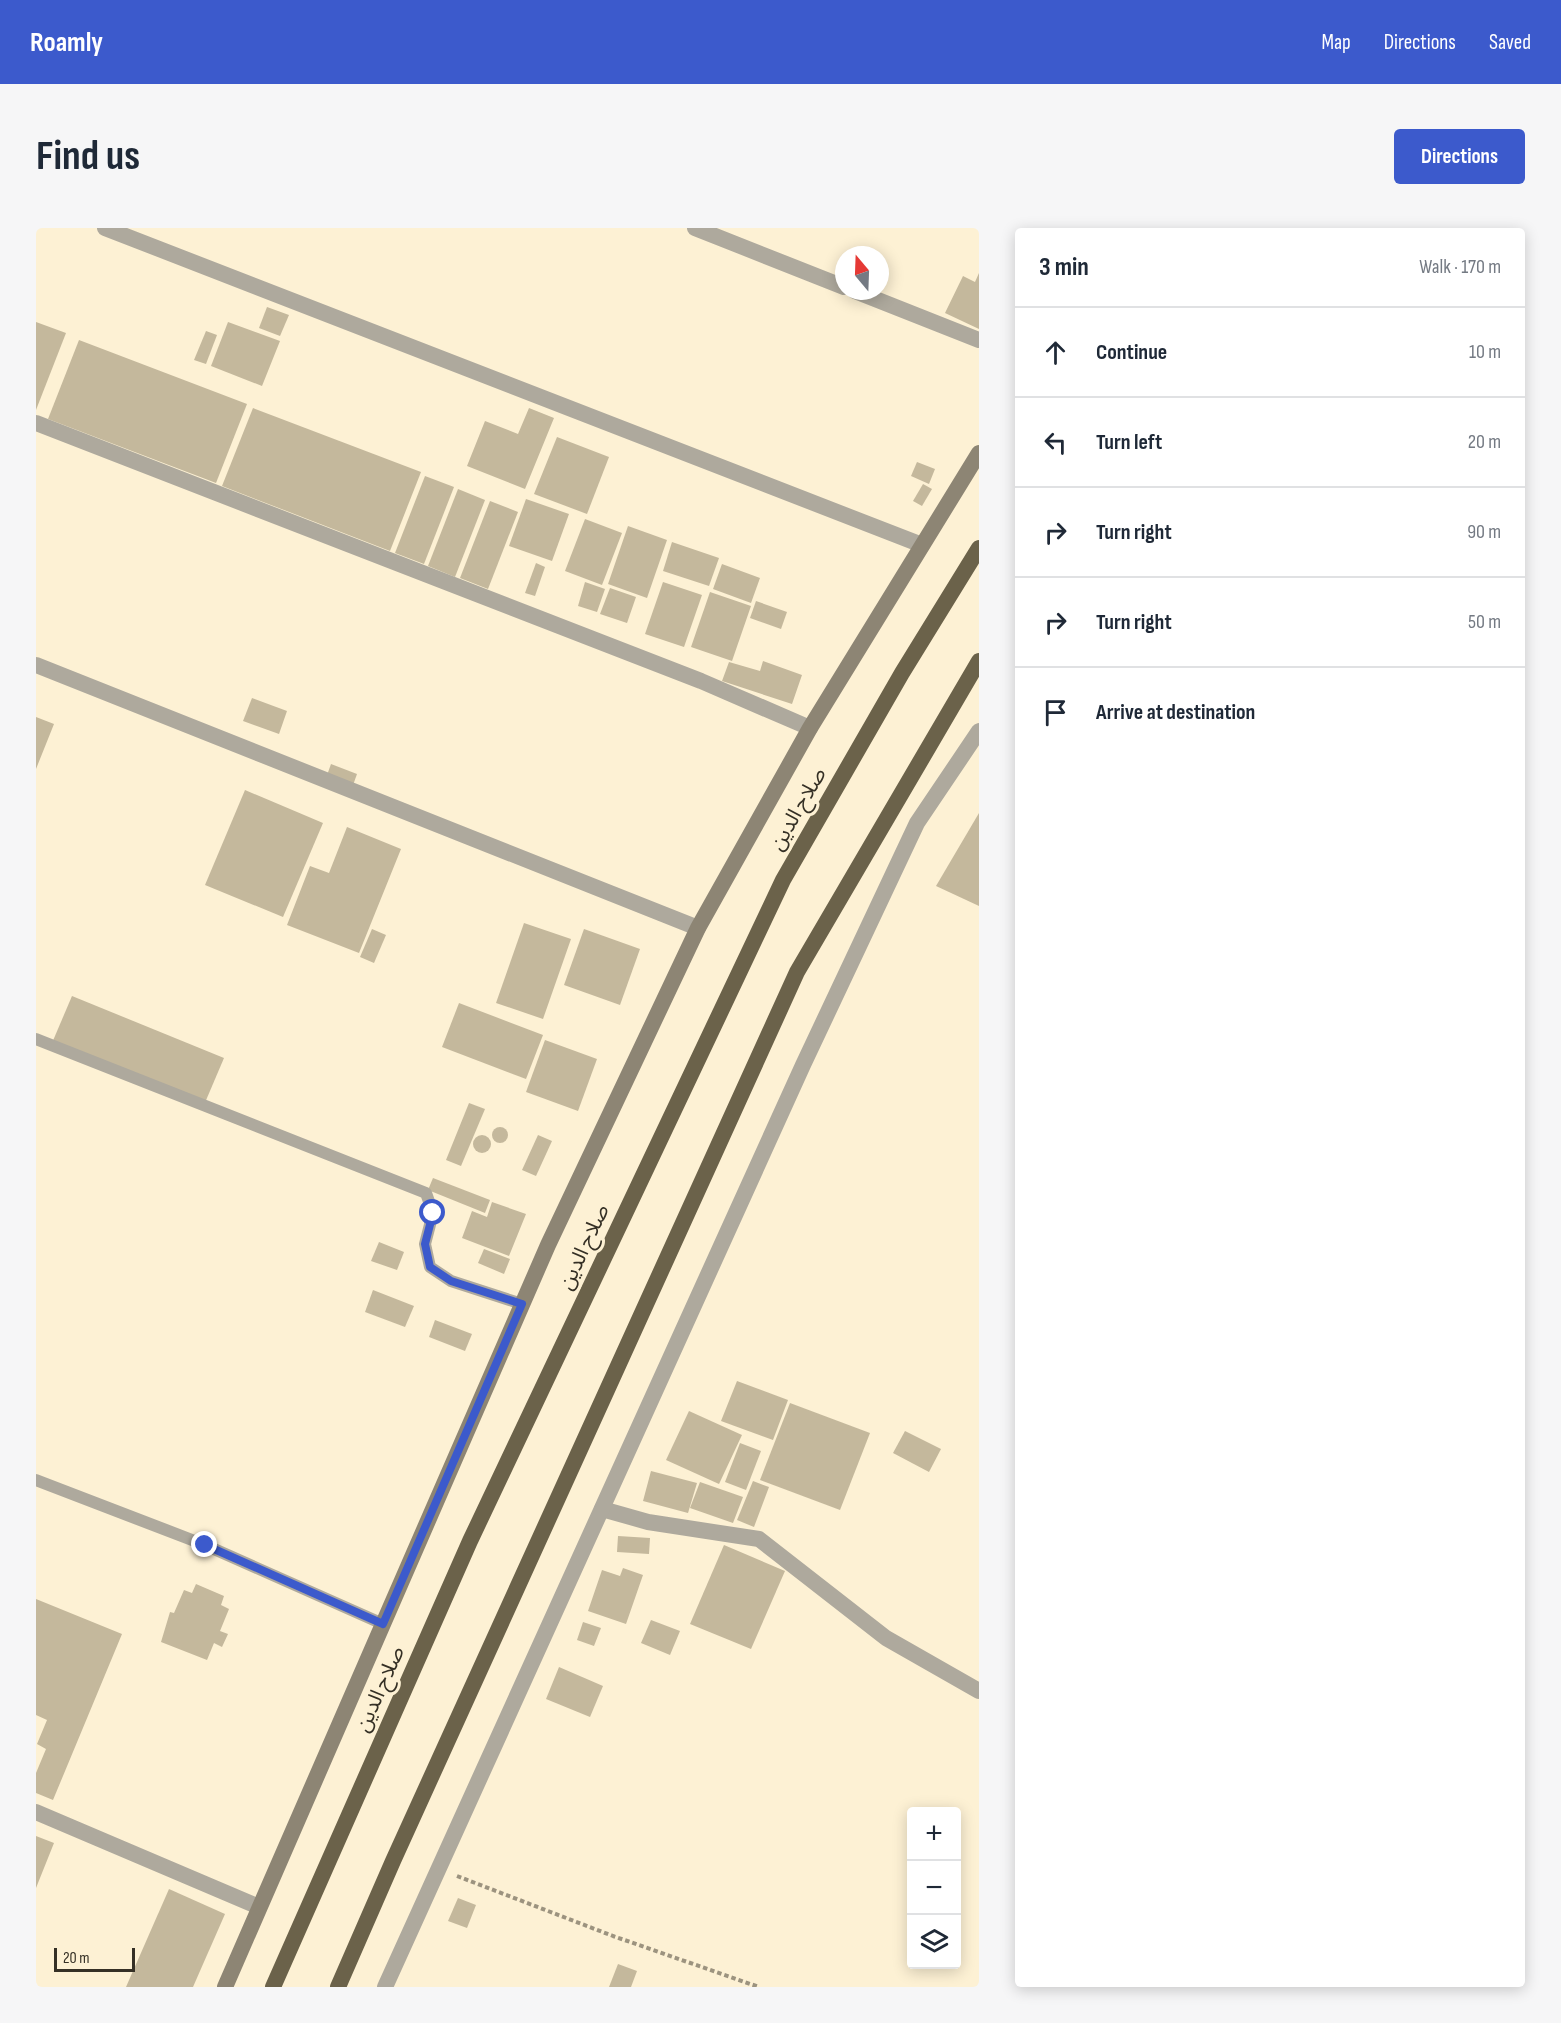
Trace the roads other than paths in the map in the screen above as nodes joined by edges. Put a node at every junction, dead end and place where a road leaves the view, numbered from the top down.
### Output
1 (105, 228) edge
2 (695, 228) edge
3 (835, 283) edge
4 (878, 300) edge
5 (979, 340) edge
6 (36, 423) edge
7 (979, 453) edge
8 (922, 545) junction
9 (979, 548) edge
10 (979, 661) edge
11 (36, 664) edge
12 (810, 728) junction
13 (979, 731) edge
14 (698, 928) junction
15 (36, 1038) edge
16 (522, 1304) junction
17 (36, 1480) edge
18 (602, 1509) junction
19 (383, 1624) junction
20 (979, 1691) edge
21 (36, 1812) edge
22 (259, 1907) junction
23 (225, 1987) edge
24 (273, 1987) edge
25 (338, 1987) edge
26 (385, 1987) edge

1 - 8 street
2 - 3 street
4 - 5 street
6 - 12 street
7 - 8 main road
8 - 12 main road
9 - 24 highway, صلاح الدين
10 - 25 highway
11 - 14 street
12 - 14 main road
13 - 18 street
14 - 16 main road
15 - 16 lane
16 - 19 main road
17 - 19 lane
18 - 20 street
18 - 26 street
19 - 22 main road
21 - 22 street
22 - 23 main road

